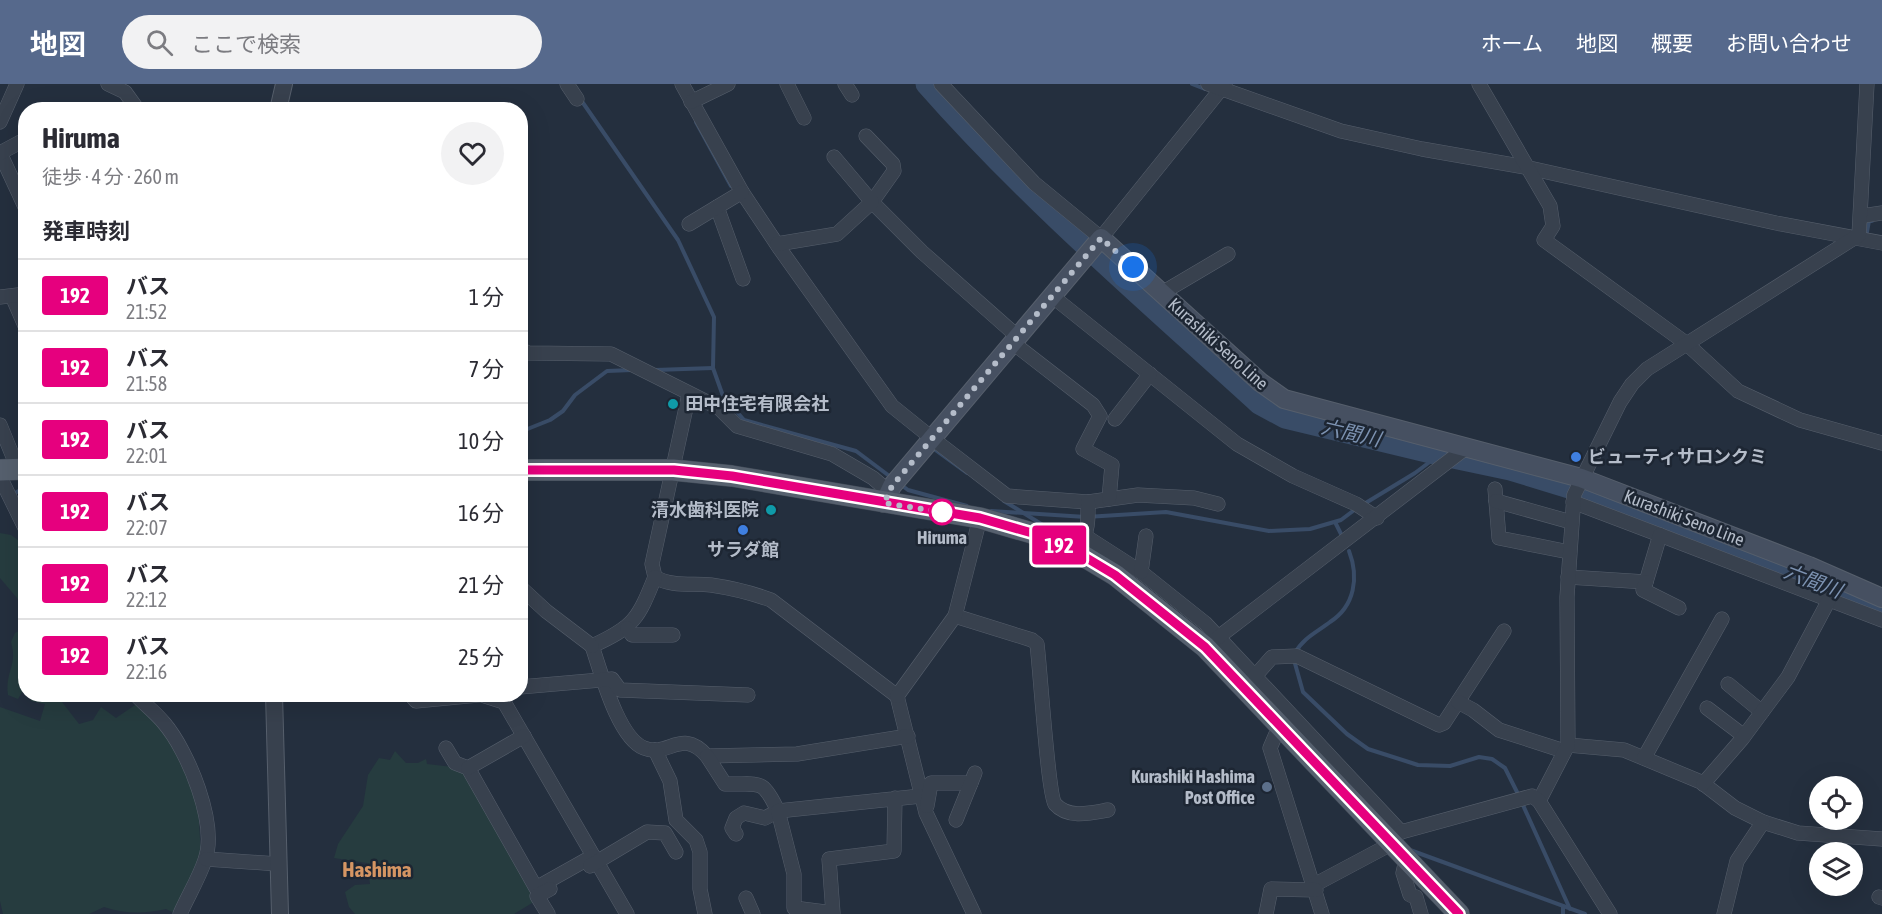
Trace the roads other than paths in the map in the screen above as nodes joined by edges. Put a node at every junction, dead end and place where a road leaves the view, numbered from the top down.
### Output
1 (17, 84) edge
2 (108, 84) edge
3 (284, 84) edge
4 (567, 84) edge
5 (682, 84) edge
6 (728, 84) edge
7 (787, 84) edge
8 (941, 84) edge
9 (1479, 84) edge
10 (1868, 84) edge
11 (1218, 86) edge
12 (577, 99) dead end
13 (130, 102) edge
14 (280, 102) edge
15 (691, 102) junction
16 (804, 118) dead end
17 (0, 122) edge
18 (866, 136) dead end
19 (18, 143) edge
20 (0, 153) edge
21 (834, 157) dead end
22 (1526, 167) junction
23 (18, 192) edge
24 (738, 194) junction
25 (872, 202) junction
26 (717, 207) junction
27 (1882, 213) edge
28 (1862, 216) junction
29 (690, 224) dead end
30 (1850, 241) junction
31 (1882, 243) edge
32 (777, 244) junction
33 (1095, 245) junction
34 (1228, 254) dead end
35 (743, 279) dead end
36 (1162, 293) junction
37 (1052, 296) junction
38 (1015, 340) junction
39 (1687, 344) junction
40 (528, 353) edge
41 (1149, 374) junction
42 (689, 394) junction
43 (1115, 419) dead end
44 (0, 425) edge
45 (933, 439) junction
46 (1882, 444) edge
47 (1465, 449) junction
48 (528, 470) edge
49 (674, 470) junction
50 (11, 472) edge
51 (891, 489) junction
52 (1577, 490) junction
53 (1109, 500) junction
54 (1218, 504) dead end
55 (1088, 510) junction
56 (18, 514) edge
57 (980, 518) junction
58 (1377, 518) junction
59 (1571, 522) junction
60 (1660, 535) junction
61 (1146, 536) dead end
62 (1080, 544) junction
63 (1569, 552) junction
64 (1141, 573) junction
65 (656, 577) junction
66 (1568, 578) junction
67 (1646, 582) junction
68 (528, 594) edge
69 (1882, 598) edge
70 (1829, 600) junction
71 (1679, 608) dead end
72 (955, 616) junction
73 (1722, 619) dead end
74 (1882, 620) edge
75 (627, 628) junction
76 (1504, 631) dead end
77 (673, 635) dead end
78 (1211, 642) junction
79 (592, 646) junction
80 (602, 679) junction
81 (1249, 683) junction
82 (1728, 684) dead end
83 (528, 686) edge
84 (748, 695) dead end
85 (897, 696) junction
86 (143, 702) edge
87 (274, 702) edge
88 (504, 702) edge
89 (1458, 702) junction
90 (1707, 708) dead end
91 (1762, 712) junction
92 (1280, 727) junction
93 (524, 736) junction
94 (908, 736) junction
95 (1744, 736) junction
96 (446, 748) dead end
97 (1566, 748) junction
98 (655, 750) junction
99 (707, 756) junction
100 (1644, 758) junction
101 (468, 768) junction
102 (1703, 784) junction
103 (921, 796) junction
104 (896, 798) junction
105 (1539, 801) junction
106 (1108, 810) dead end
107 (778, 811) junction
108 (926, 813) junction
109 (956, 820) dead end
110 (1763, 822) junction
111 (736, 834) dead end
112 (1395, 838) junction
113 (1882, 839) edge
114 (676, 852) dead end
115 (206, 859) junction
116 (595, 859) junction
117 (1406, 860) junction
118 (278, 864) junction
119 (1315, 887) junction
120 (746, 898) dead end
121 (1728, 912) edge
122 (180, 914) edge
123 (280, 914) edge
124 (548, 914) edge
125 (627, 914) edge
126 (705, 914) edge
127 (753, 914) edge
128 (974, 914) edge
129 (1266, 914) edge
130 (1322, 914) edge
131 (1421, 914) edge
132 (1459, 914) edge
133 (1610, 914) edge

1 - 17 street
2 - 13 street
3 - 14 street
4 - 12 street
5 - 15 street
6 - 15 street
7 - 16 street
8 - 33 street
9 - 22 street
10 - 28 street
11 - 22 street
11 - 33 street
15 - 24 street
18 - 25 street
19 - 20 street
20 - 23 street
21 - 25 street
22 - 30 street
22 - 39 street
24 - 26 street
24 - 32 street
25 - 32 street
25 - 38 street
26 - 29 street
26 - 35 street
27 - 28 street
28 - 30 street
30 - 31 street
30 - 39 street
32 - 45 street
33 - 36 main road, Kurashiki Seno Line
33 - 37 main road
34 - 36 street
36 - 47 main road, Kurashiki Seno Line
37 - 38 main road
37 - 41 street
38 - 45 main road
38 - 53 street
39 - 46 street
39 - 52 street
40 - 42 street
41 - 43 street
41 - 58 street
42 - 49 street
42 - 51 street
44 - 50 street
45 - 51 main road
45 - 55 street
47 - 52 main road, Kurashiki Seno Line
47 - 58 street
48 - 49 main road
49 - 51 main road
49 - 65 street
50 - 56 street
51 - 57 main road
52 - 59 street
52 - 60 street
52 - 69 main road, Kurashiki Seno Line
53 - 54 street
53 - 55 street
55 - 62 street
57 - 62 main road
57 - 72 street
58 - 78 street
59 - 63 street
59 - 63 street
60 - 67 street
60 - 70 street
61 - 64 street
62 - 64 street
62 - 78 main road
63 - 66 street
64 - 78 street
65 - 75 street
65 - 85 street
66 - 67 street
66 - 97 street
67 - 71 street
68 - 79 street
70 - 74 street
70 - 91 street
72 - 85 street
72 - 106 street
73 - 100 street
75 - 77 street
75 - 79 street
76 - 89 street
78 - 81 main road
79 - 80 street
80 - 83 street
80 - 84 street
80 - 98 street
81 - 89 street
81 - 92 main road
81 - 112 street
82 - 91 street
85 - 94 street
86 - 115 street
87 - 118 street
88 - 93 street
89 - 97 street
90 - 95 street
91 - 95 street
92 - 112 main road
92 - 119 street
93 - 101 street
93 - 116 street
94 - 99 street
94 - 103 street
95 - 102 street
96 - 101 street
97 - 100 street
97 - 105 street
98 - 99 street
98 - 126 street
99 - 107 street
100 - 102 street
101 - 116 street
102 - 110 street
103 - 104 street
103 - 108 street
104 - 107 street
104 - 107 street
105 - 112 street
105 - 133 street
107 - 111 street
108 - 109 street
108 - 128 street
110 - 113 street
110 - 121 street
112 - 117 main road
112 - 119 street
114 - 116 street
115 - 118 street
115 - 122 street
116 - 124 street
116 - 125 street
117 - 131 street
117 - 132 main road
118 - 123 street
119 - 129 street
119 - 130 street
120 - 127 street

